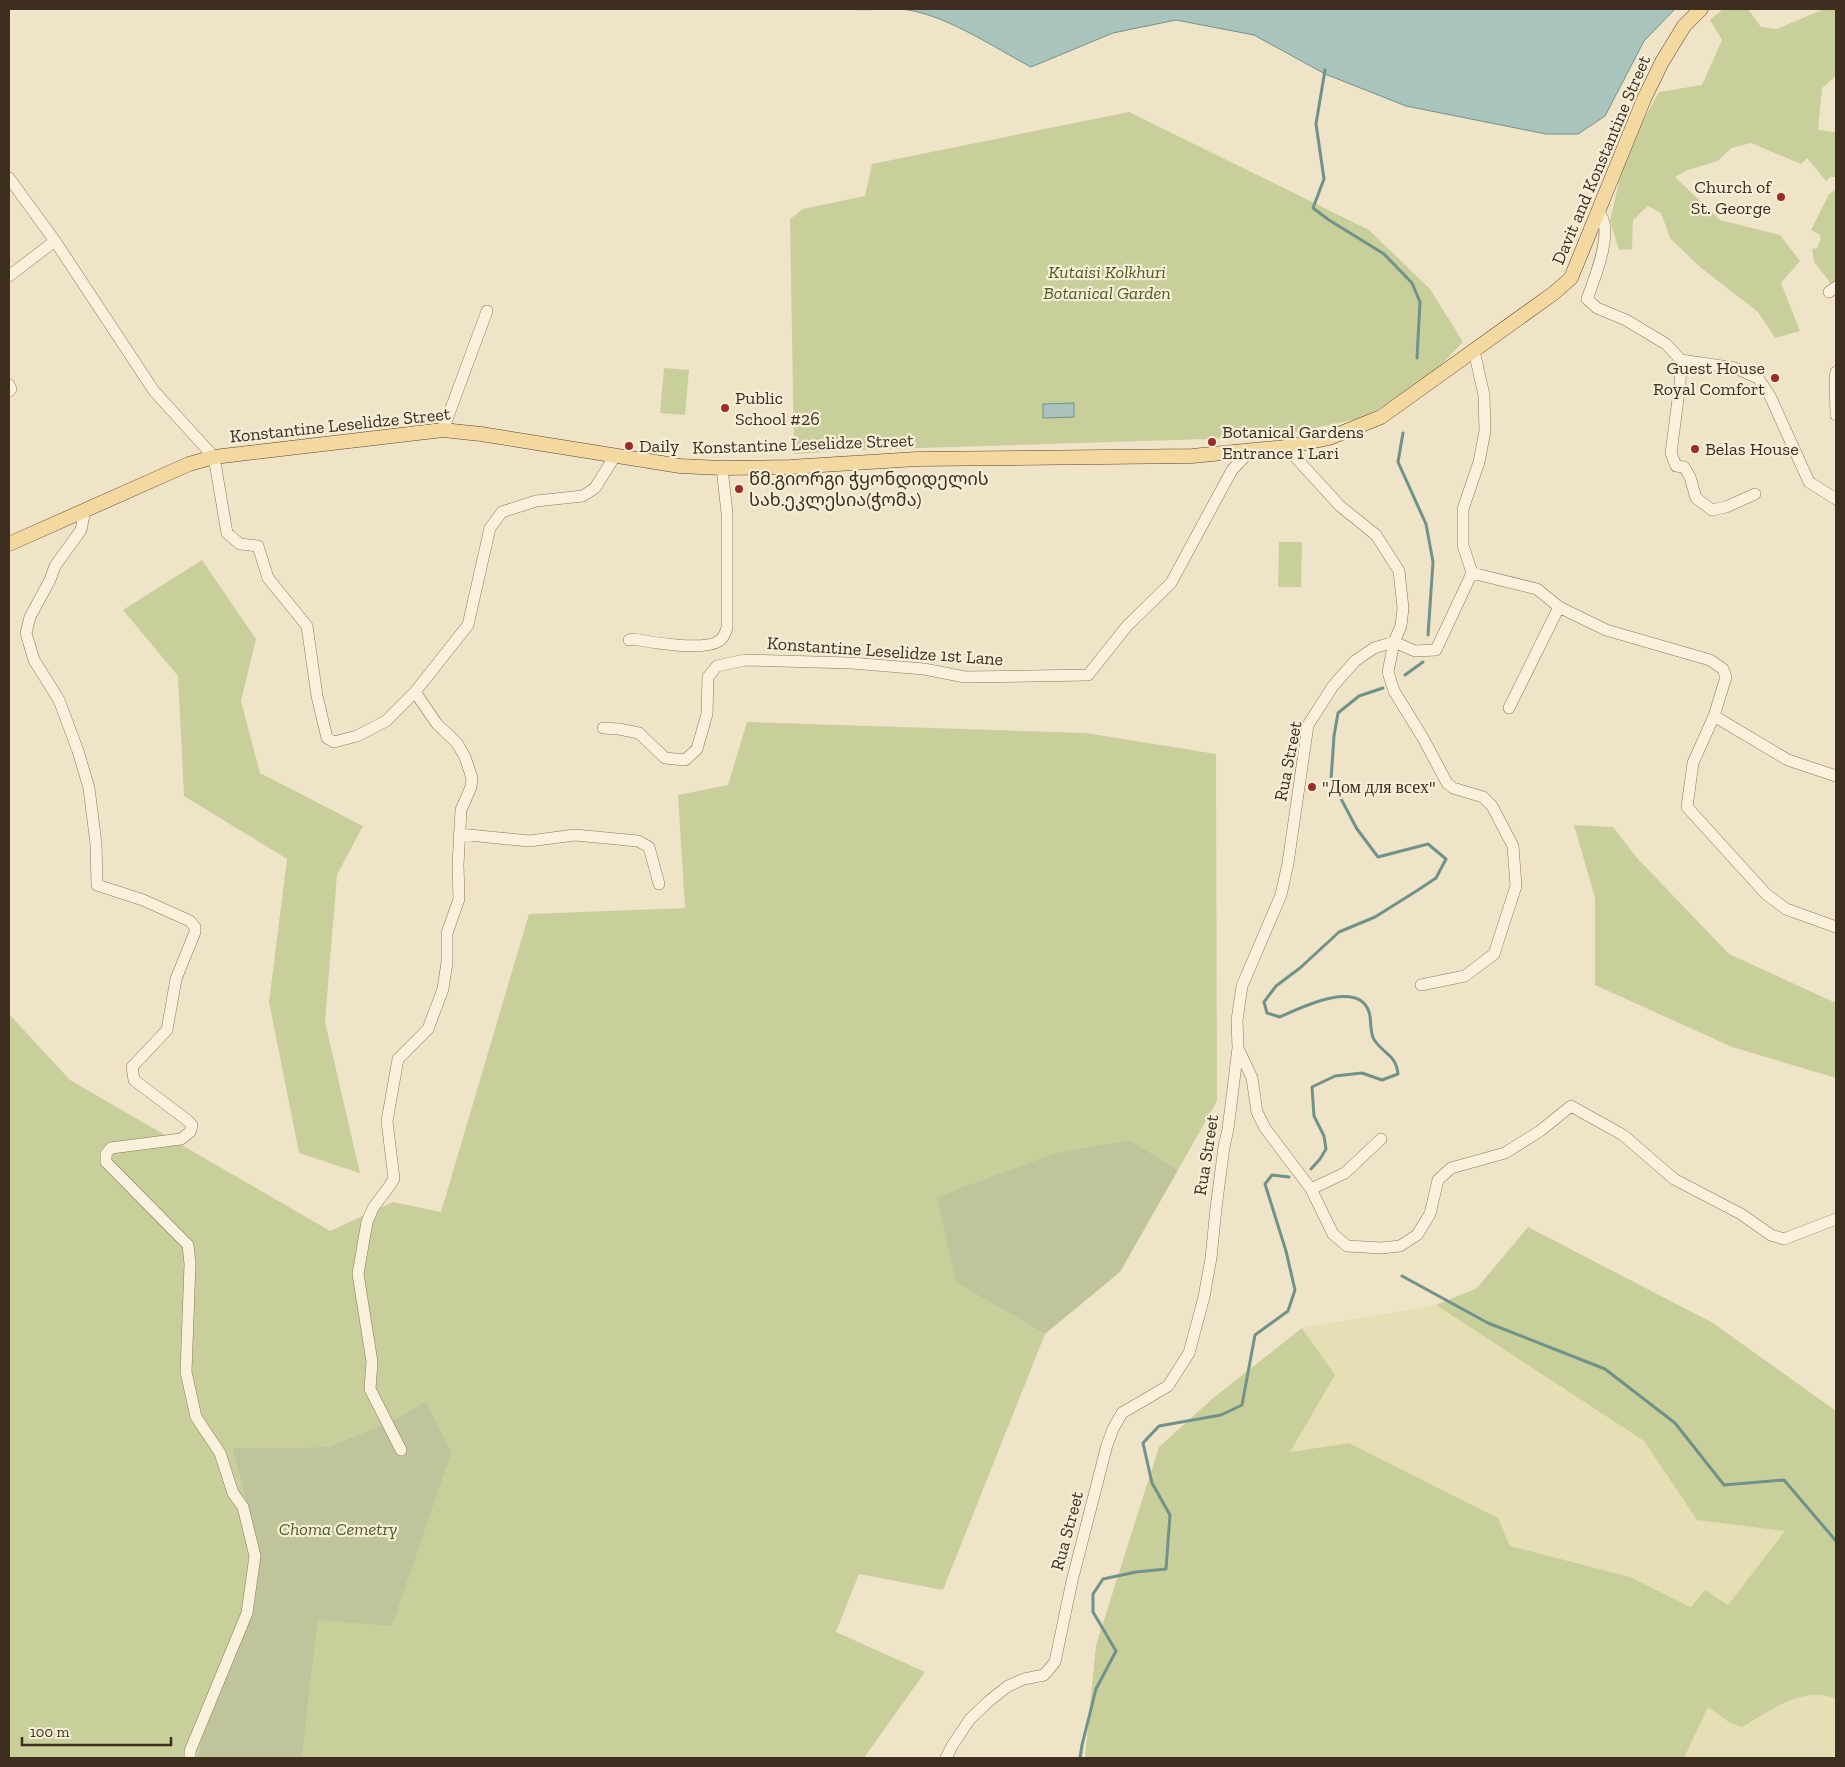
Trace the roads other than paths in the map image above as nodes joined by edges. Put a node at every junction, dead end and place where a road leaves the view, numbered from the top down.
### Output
1 (1701, 9) edge
2 (9, 178) edge
3 (1598, 212) junction
4 (55, 241) junction
5 (9, 276) edge
6 (487, 311) dead end
7 (1474, 351) junction
8 (1681, 360) junction
9 (1836, 372) edge
10 (9, 385) edge
11 (9, 391) edge
12 (1836, 415) edge
13 (443, 430) junction
14 (1286, 447) junction
15 (1250, 451) junction
16 (615, 456) junction
17 (214, 457) junction
18 (722, 468) junction
19 (1755, 494) dead end
20 (1836, 499) edge
21 (85, 510) junction
22 (9, 544) edge
23 (1472, 574) junction
24 (1559, 606) junction
25 (629, 640) dead end
26 (1394, 642) junction
27 (415, 692) junction
28 (1509, 708) dead end
29 (1714, 716) junction
30 (603, 728) dead end
31 (1836, 776) edge
32 (460, 834) junction
33 (659, 884) dead end
34 (1836, 927) edge
35 (1422, 985) dead end
36 (1238, 1048) junction
37 (1381, 1139) dead end
38 (1311, 1190) junction
39 (1836, 1219) edge
40 (401, 1450) dead end
41 (190, 1758) edge
42 (946, 1758) edge

1 - 3 main road, Davit and Konstantine Street
2 - 4 street
3 - 7 main road, Davit and Konstantine Street
3 - 8 street
4 - 5 street
4 - 17 street
6 - 13 street
7 - 14 main road, Konstantine Leselidze Street
7 - 23 street
8 - 19 street
8 - 20 street
9 - 12 street
10 - 11 street
13 - 16 main road, Konstantine Leselidze Street
13 - 17 main road, Konstantine Leselidze Street
14 - 15 main road, Konstantine Leselidze Street
14 - 26 street
15 - 18 main road, Konstantine Leselidze Street
15 - 30 street, Konstantine Leselidze 1st Lane
16 - 18 main road, Konstantine Leselidze Street
16 - 27 street
17 - 21 main road, Konstantine Leselidze Street
17 - 27 street
18 - 25 street
21 - 22 main road, Konstantine Leselidze Street
21 - 41 street
23 - 24 street
23 - 26 street
24 - 28 street
24 - 29 street
26 - 35 street
26 - 36 street, Rua Street
27 - 32 street
29 - 31 street
29 - 34 street
32 - 33 street
32 - 40 street
36 - 38 street
36 - 42 street, Rua Street
37 - 38 street
38 - 39 street

